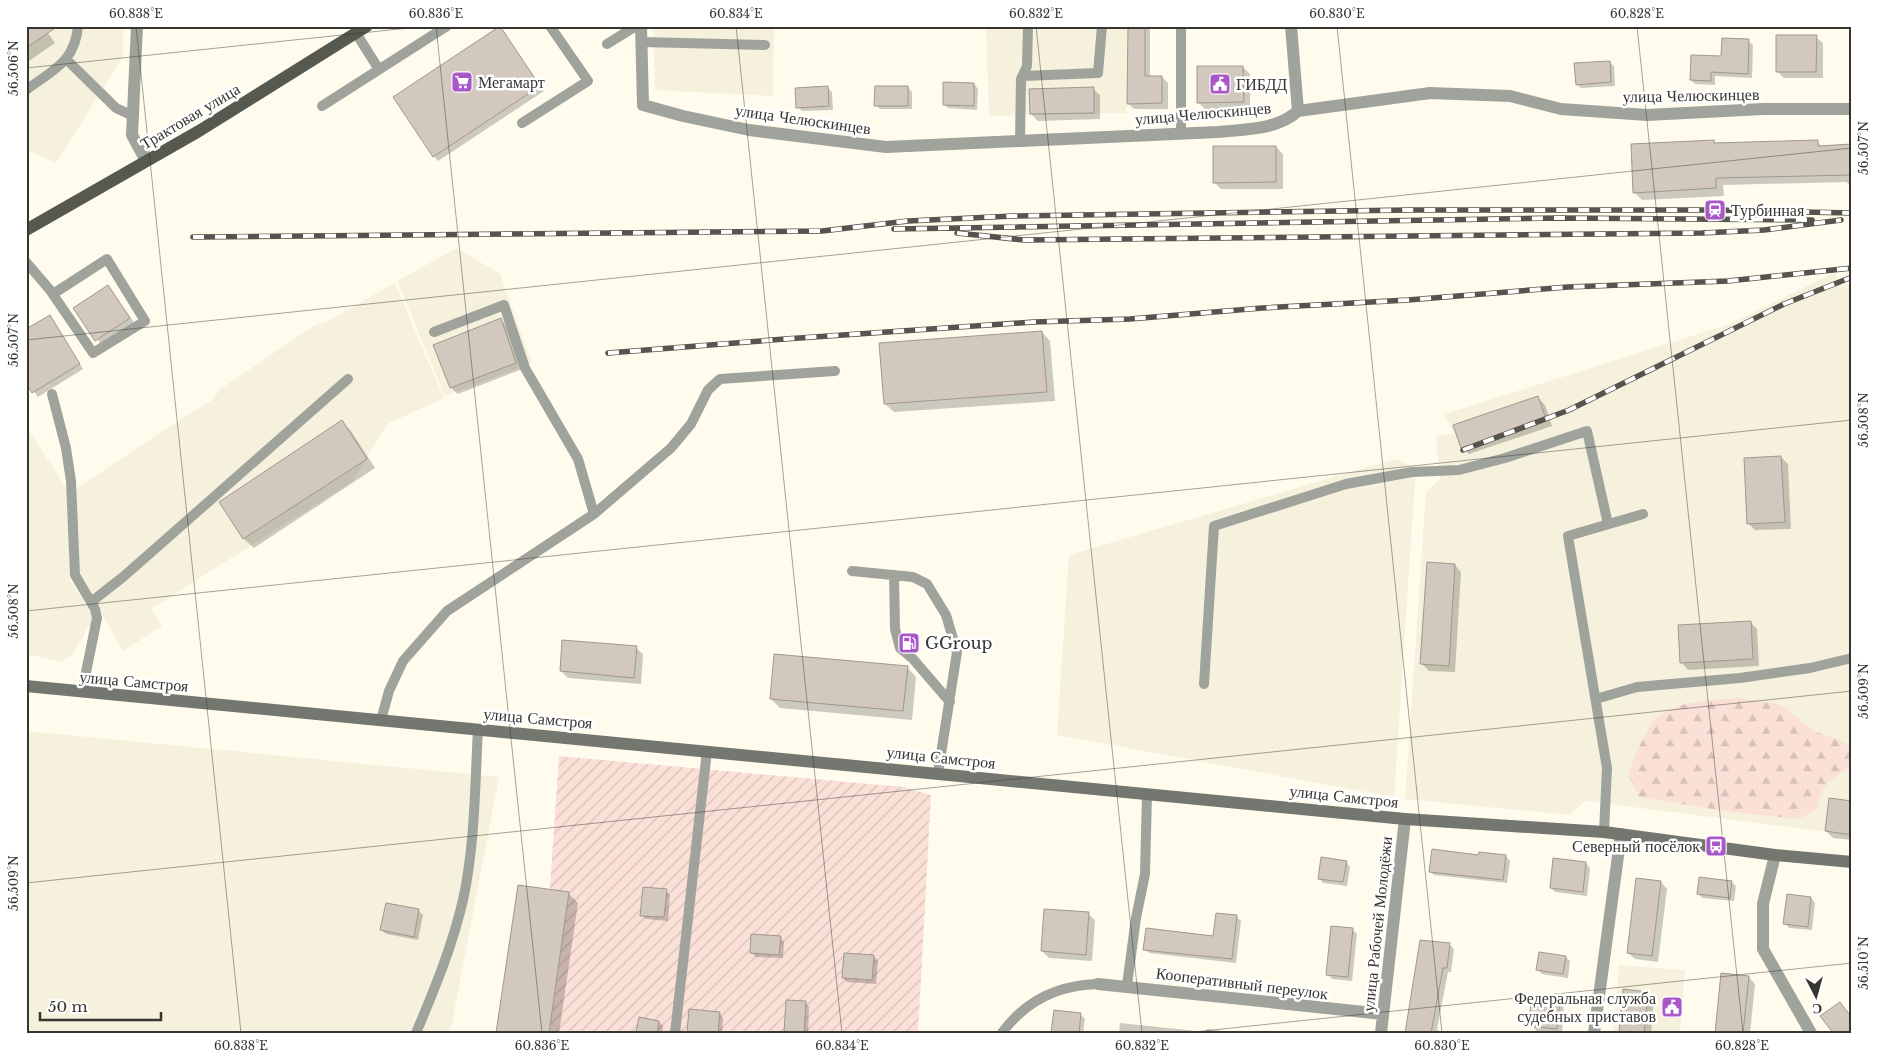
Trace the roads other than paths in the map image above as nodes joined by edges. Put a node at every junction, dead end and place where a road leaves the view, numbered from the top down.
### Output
1 (78, 26) edge
2 (137, 26) edge
3 (367, 26) edge
4 (447, 26) edge
5 (550, 26) edge
6 (636, 26) edge
7 (642, 26) edge
8 (1028, 26) edge
9 (1102, 26) edge
10 (1181, 26) edge
11 (1291, 26) edge
12 (356, 33) junction
13 (642, 42) junction
14 (607, 44) dead end
15 (765, 45) dead end
16 (67, 60) junction
17 (378, 68) junction
18 (1023, 76) junction
19 (26, 90) edge
20 (322, 106) dead end
21 (1852, 109) edge
22 (1298, 111) junction
23 (133, 116) junction
24 (522, 123) dead end
25 (1181, 134) junction
26 (1020, 142) junction
27 (146, 161) junction
28 (26, 230) edge
29 (26, 262) edge
30 (53, 294) junction
31 (434, 332) dead end
32 (835, 371) dead end
33 (348, 379) dead end
34 (52, 394) dead end
35 (594, 514) junction
36 (1643, 514) dead end
37 (1608, 524) junction
38 (852, 571) dead end
39 (894, 575) junction
40 (91, 602) junction
41 (1852, 658) edge
42 (1204, 684) dead end
43 (26, 686) edge
44 (82, 692) junction
45 (1596, 699) junction
46 (950, 702) junction
47 (381, 720) junction
48 (478, 729) junction
49 (708, 751) junction
50 (938, 773) junction
51 (1147, 794) junction
52 (1405, 819) junction
53 (1604, 832) junction
54 (1621, 834) junction
55 (1775, 855) junction
56 (1852, 862) edge
57 (1098, 984) joint
58 (1127, 986) junction
59 (1383, 1014) junction
60 (416, 1033) edge
61 (675, 1033) edge
62 (1002, 1033) edge
63 (1380, 1033) edge
64 (1594, 1033) edge
65 (1811, 1033) edge

1 - 16 lane
2 - 23 street
3 - 12 main road, Трактовая улица
4 - 17 lane
5 - 24 lane
6 - 14 lane
7 - 13 street
8 - 18 lane
9 - 18 lane
10 - 25 lane
11 - 22 street
12 - 17 lane
12 - 27 main road, Трактовая улица
13 - 15 lane
13 - 26 street, улица Челюскинцев
16 - 19 lane
16 - 23 lane
17 - 20 lane
18 - 26 lane
21 - 22 street, улица Челюскинцев
22 - 25 street, улица Челюскинцев
23 - 27 street
25 - 26 street, улица Челюскинцев
27 - 28 main road, Трактовая улица
29 - 30 lane
30 - 30 lane
31 - 35 lane
32 - 35 lane
33 - 40 lane
34 - 40 lane
35 - 47 lane
36 - 37 lane
37 - 42 lane
37 - 45 lane
38 - 39 lane
39 - 46 lane
39 - 46 lane
40 - 44 lane
41 - 45 lane
43 - 44 street, улица Самстроя
44 - 47 street, улица Самстроя
45 - 53 lane
46 - 50 lane
47 - 48 street, улица Самстроя
48 - 49 street, улица Самстроя
48 - 60 lane
49 - 50 street, улица Самстроя
49 - 61 lane
50 - 51 street, улица Самстроя
51 - 52 street, улица Самстроя
51 - 58 lane
52 - 53 street, улица Самстроя
52 - 59 street, улица Рабочей Молодёжи
53 - 54 street, улица Самстроя
54 - 55 street, улица Самстроя
54 - 64 street
55 - 56 street, улица Самстроя
55 - 65 street
57 - 58 street, Кооперативный переулок
57 - 62 lane
58 - 59 street, Кооперативный переулок
59 - 63 street, улица Рабочей Молодёжи

